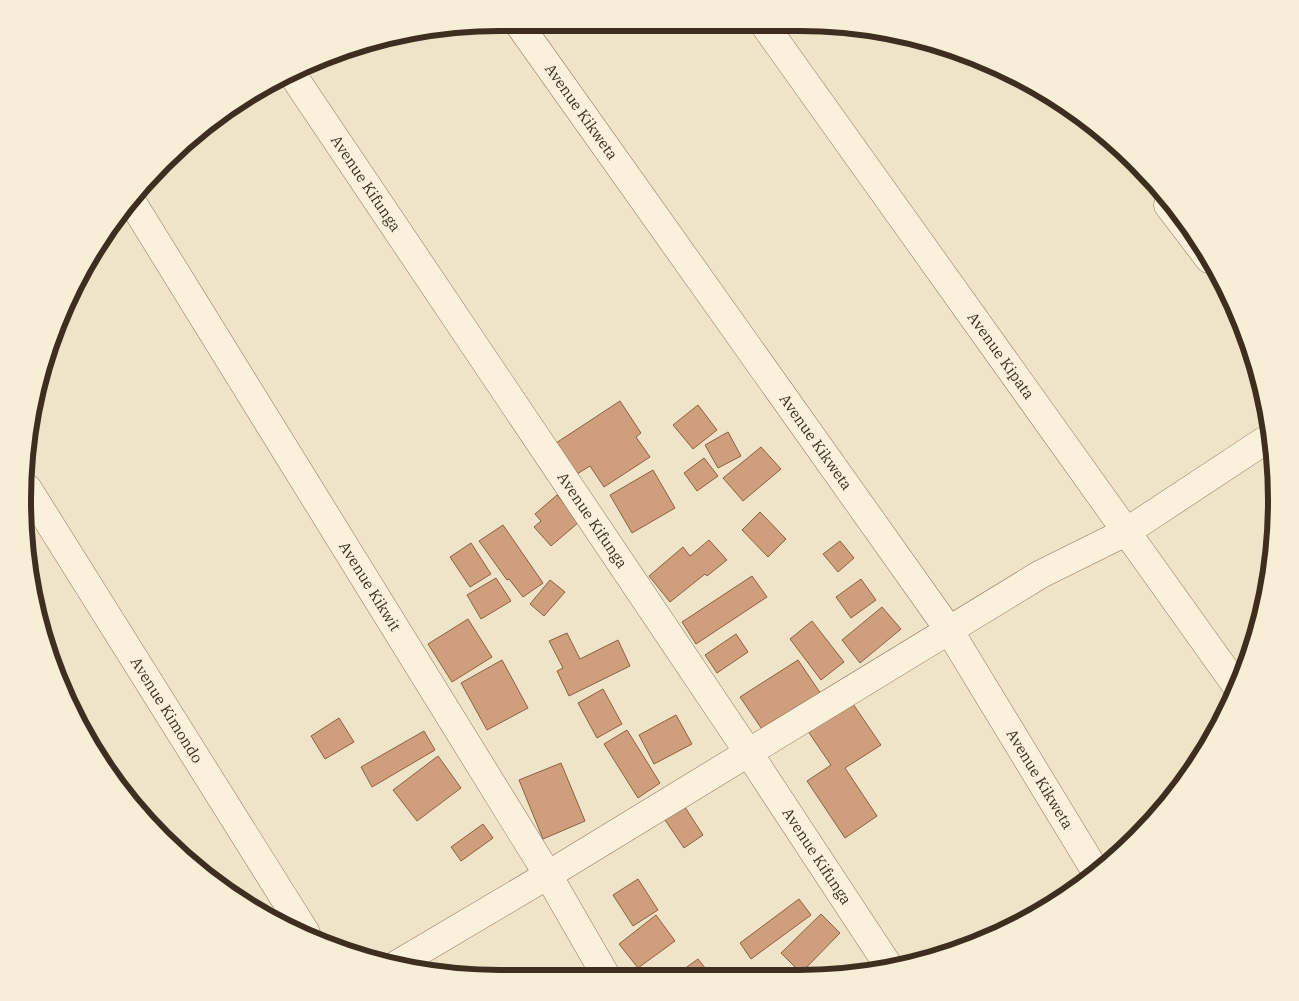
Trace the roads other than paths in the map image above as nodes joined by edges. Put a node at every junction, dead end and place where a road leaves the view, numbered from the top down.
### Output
1 (524, 31) edge
2 (769, 31) edge
3 (295, 79) edge
4 (135, 207) edge
5 (1264, 441) edge
6 (31, 494) edge
7 (1126, 532) junction
8 (949, 630) junction
9 (1232, 680) edge
10 (748, 752) junction
11 (1092, 866) edge
12 (548, 875) junction
13 (301, 925) edge
14 (405, 960) edge
15 (886, 962) edge
16 (603, 970) edge

1 - 8 street, Avenue Kikweta
2 - 7 street, Avenue Kipata
3 - 10 street, Avenue Kifunga
4 - 12 street, Avenue Kikwit
5 - 7 street
6 - 13 street, Avenue Kimondo
7 - 8 street
7 - 9 street, Avenue Kipata
8 - 10 street
8 - 11 street, Avenue Kikweta
10 - 12 street
10 - 15 street, Avenue Kifunga
12 - 14 street
12 - 16 street, Avenue Kikwit

